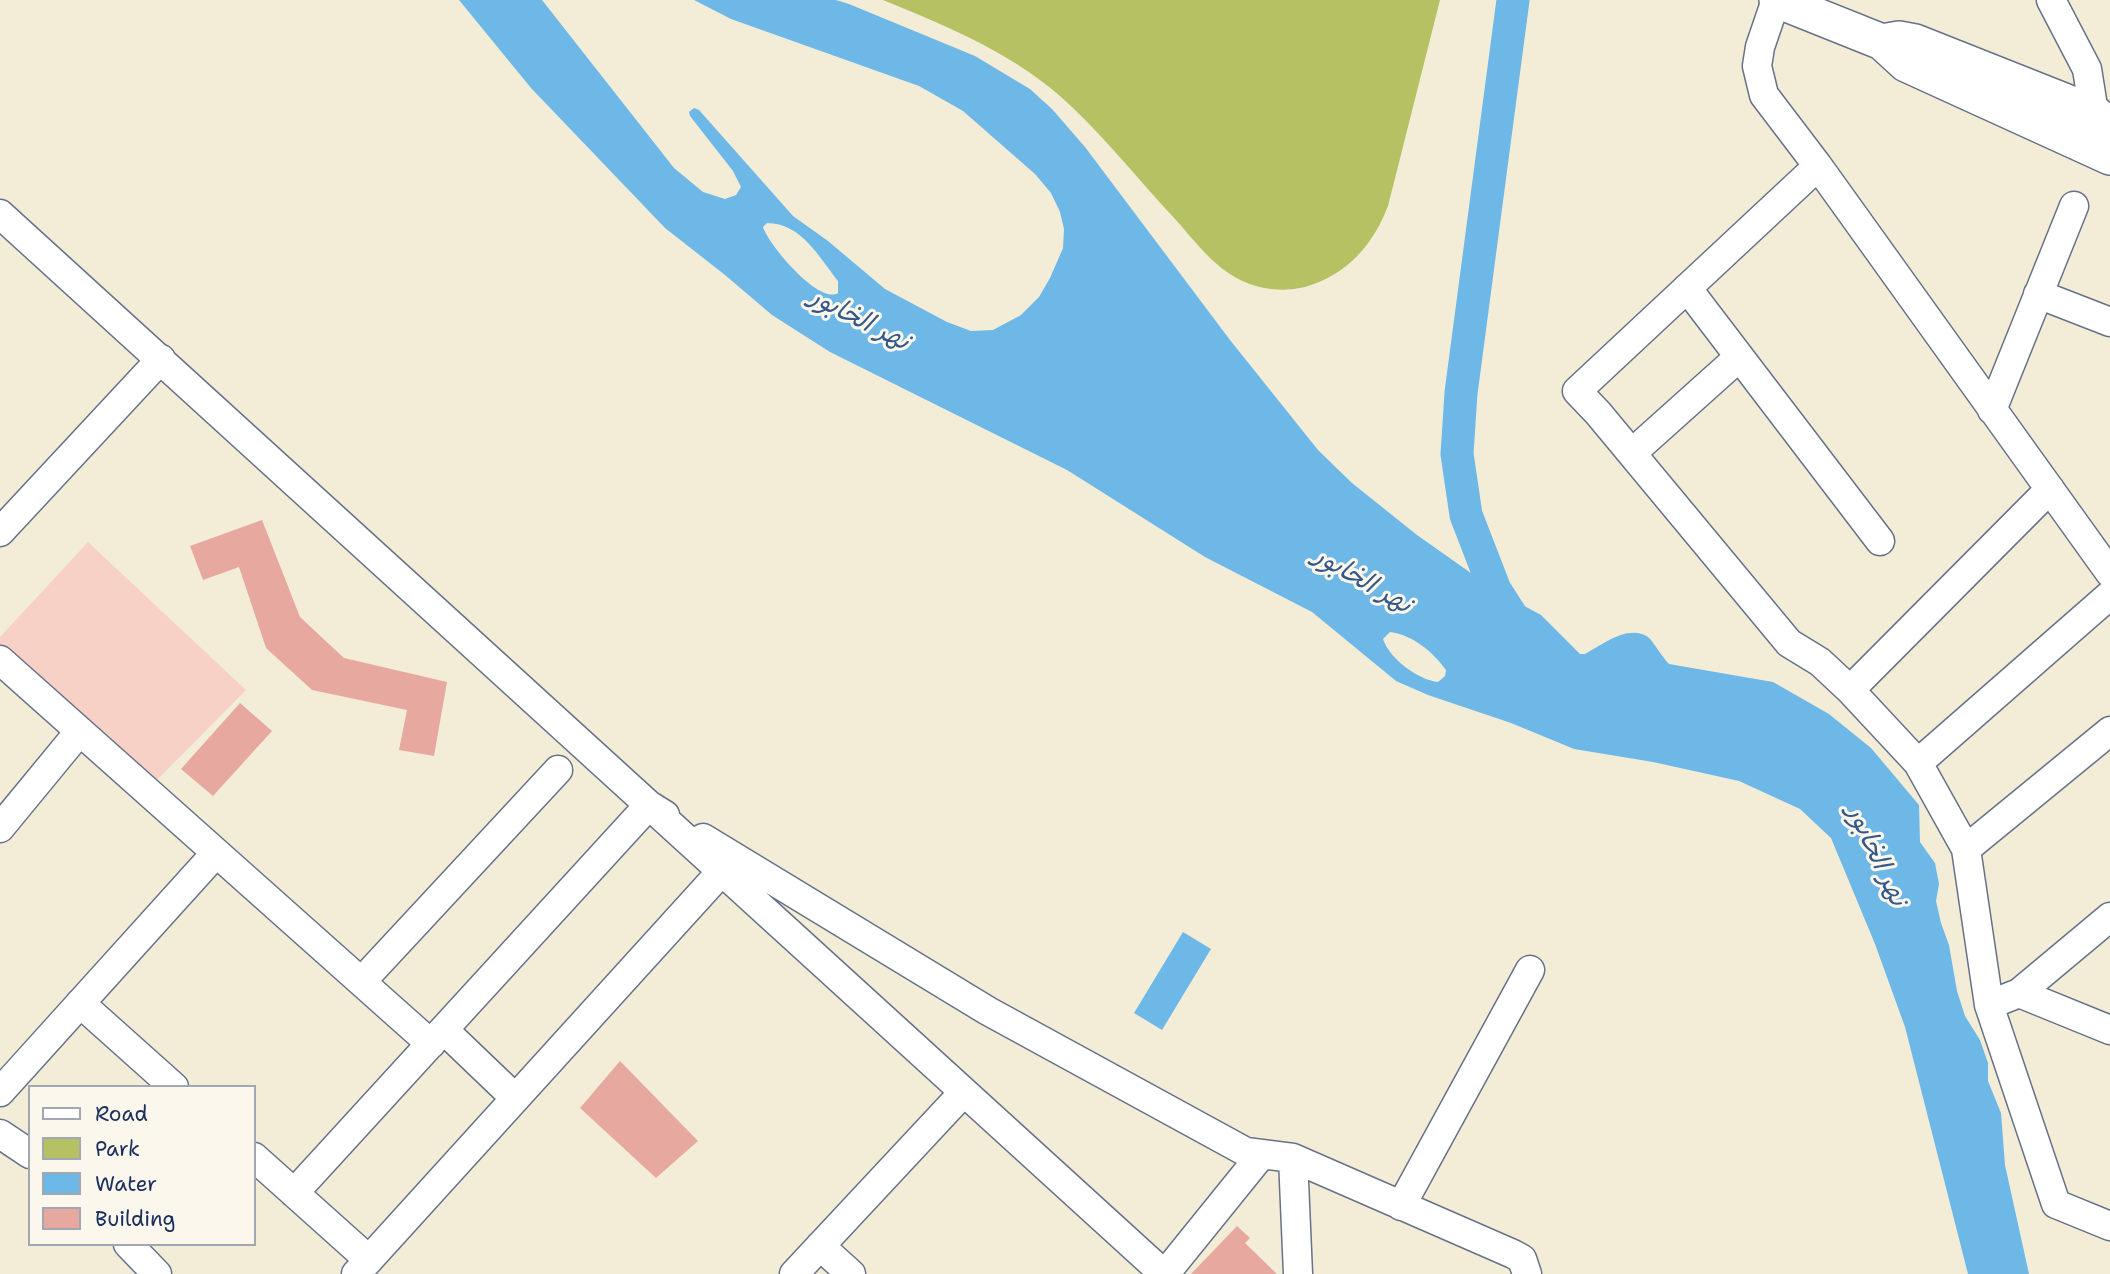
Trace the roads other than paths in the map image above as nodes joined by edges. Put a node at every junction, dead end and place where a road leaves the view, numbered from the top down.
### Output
1 (1777, 0) edge
2 (2051, 0) edge
3 (1882, 42) junction
4 (2105, 118) edge
5 (2110, 158) edge
6 (1818, 166) junction
7 (2074, 206) dead end
8 (0, 214) edge
9 (1687, 288) junction
10 (2038, 294) junction
11 (2110, 322) edge
12 (1738, 358) junction
13 (161, 359) junction
14 (1992, 410) junction
15 (1632, 453) junction
16 (2050, 489) junction
17 (0, 532) edge
18 (1880, 541) dead end
19 (2107, 556) edge
20 (2110, 595) edge
21 (0, 660) edge
22 (1850, 690) junction
23 (2110, 731) edge
24 (79, 732) junction
25 (1918, 763) junction
26 (558, 770) dead end
27 (649, 805) junction
28 (0, 828) edge
29 (1966, 849) junction
30 (216, 853) junction
31 (721, 872) junction
32 (2110, 917) edge
33 (1530, 970) dead end
34 (362, 981) junction
35 (2019, 993) junction
36 (80, 1003) junction
37 (1989, 1005) junction
38 (2110, 1030) edge
39 (438, 1037) junction
40 (172, 1085) edge
41 (0, 1092) edge
42 (962, 1093) junction
43 (516, 1098) junction
44 (0, 1134) edge
45 (28, 1153) edge
46 (1262, 1154) junction
47 (1293, 1158) junction
48 (256, 1159) edge
49 (294, 1193) junction
50 (1401, 1206) junction
51 (2110, 1226) edge
52 (130, 1246) edge
53 (820, 1246) junction
54 (362, 1267) edge
55 (157, 1274) edge
56 (794, 1274) edge
57 (851, 1274) edge
58 (1164, 1274) edge
59 (1298, 1274) edge
60 (1527, 1274) edge

1 - 3 main road
1 - 6 street
2 - 4 street
3 - 4 main road
3 - 5 main road
6 - 9 street
6 - 14 street
7 - 10 street
8 - 13 street
9 - 12 street
9 - 15 street
10 - 11 street
10 - 14 street
12 - 15 street
12 - 18 street
13 - 17 street
13 - 27 street
14 - 16 street
15 - 22 street
16 - 19 street
16 - 22 street
20 - 25 street
21 - 24 street
22 - 25 street
23 - 29 street
24 - 28 street
24 - 30 street
25 - 29 street
26 - 34 street
27 - 31 street
27 - 39 street
27 - 46 street
29 - 37 street
30 - 34 street
30 - 36 street
31 - 42 street
31 - 43 street
32 - 35 street
33 - 50 street
34 - 39 street
35 - 37 street
35 - 38 street
36 - 40 street
36 - 41 street
37 - 51 street
39 - 43 street
39 - 49 street
42 - 53 street
42 - 58 street
43 - 54 street
44 - 45 street
46 - 47 street
46 - 58 street
47 - 50 street
47 - 59 street
48 - 49 street
49 - 54 street
50 - 60 street
52 - 55 street
53 - 56 street
53 - 57 street

